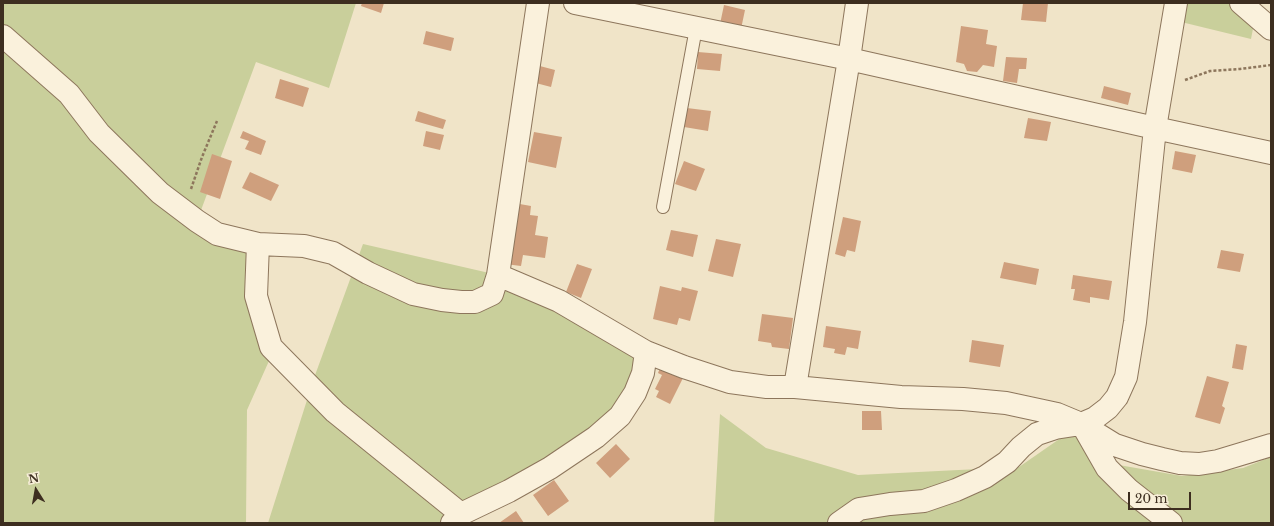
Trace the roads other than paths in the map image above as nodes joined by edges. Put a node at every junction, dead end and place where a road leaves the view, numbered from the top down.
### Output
1 (538, 3) edge
2 (575, 3) edge
3 (857, 3) edge
4 (1176, 3) edge
5 (1241, 3) edge
6 (696, 28) junction
7 (1271, 29) edge
8 (3, 36) edge
9 (849, 59) junction
10 (1156, 128) junction
11 (1271, 153) edge
12 (664, 207) dead end
13 (258, 244) junction
14 (498, 275) junction
15 (646, 352) junction
16 (795, 387) junction
17 (1081, 424) junction
18 (1271, 444) edge
19 (457, 519) edge
20 (839, 523) edge
21 (1171, 523) edge

1 - 14 street
2 - 6 street
3 - 9 street
4 - 10 street
5 - 7 street
6 - 9 street
6 - 12 lane
8 - 13 street
9 - 10 street
9 - 16 street
10 - 11 street
10 - 17 street
13 - 14 street
13 - 19 street
14 - 15 street
15 - 16 street
15 - 19 street
16 - 17 street
17 - 18 street
17 - 20 street
17 - 21 street

